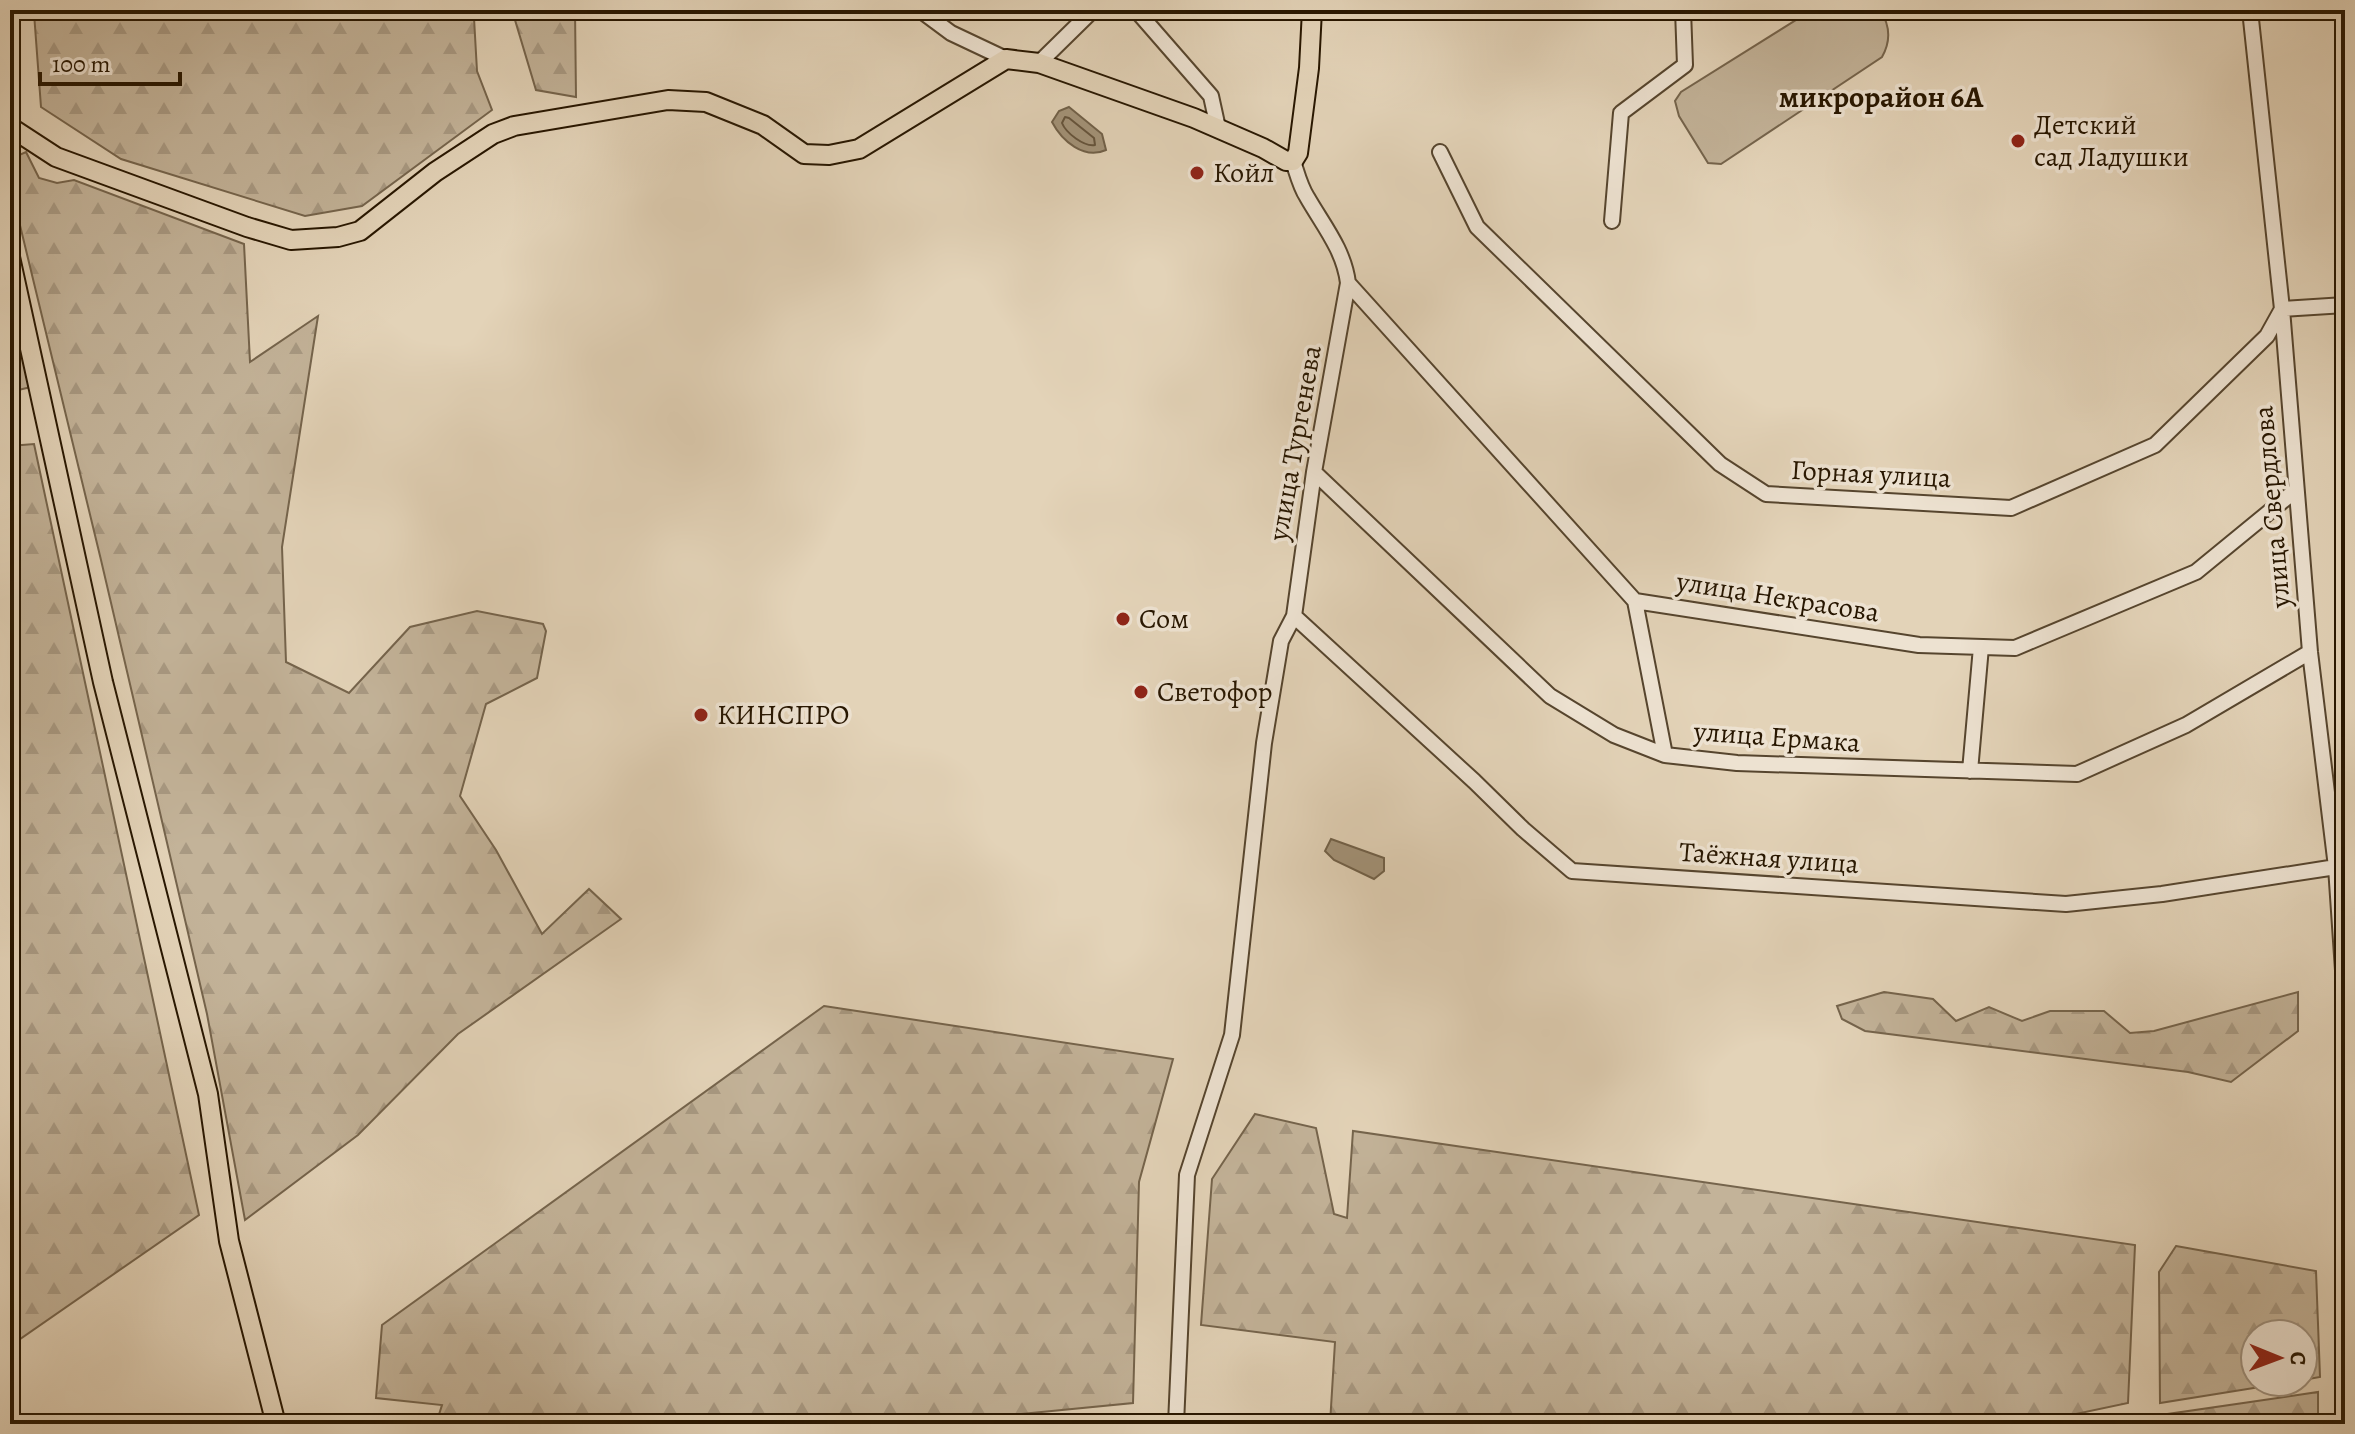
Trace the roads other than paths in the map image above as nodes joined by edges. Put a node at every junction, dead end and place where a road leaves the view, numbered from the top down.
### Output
1 (920, 10) edge
2 (1093, 10) edge
3 (1136, 10) edge
4 (1312, 10) edge
5 (1683, 10) edge
6 (2250, 10) edge
7 (1006, 59) junction
8 (1039, 63) junction
9 (10, 127) edge
10 (1218, 128) junction
11 (1440, 152) dead end
12 (1293, 161) junction
13 (1612, 221) dead end
14 (10, 257) edge
15 (1348, 283) junction
16 (2345, 305) edge
17 (2282, 309) junction
18 (1314, 472) junction
19 (2296, 490) junction
20 (1635, 601) junction
21 (1294, 616) junction
22 (1981, 647) junction
23 (2310, 652) junction
24 (1665, 755) junction
25 (1970, 771) junction
26 (2336, 867) junction
27 (2345, 1000) edge
28 (276, 1424) edge
29 (1176, 1424) edge

1 - 7 street
2 - 8 street
3 - 10 street
4 - 12 main road
5 - 13 street
6 - 17 street, улица Свердлова
7 - 8 main road
7 - 9 main road
8 - 10 main road
10 - 12 main road
11 - 17 street, Горная улица
12 - 15 street, улица Тургенева
14 - 28 main road
15 - 18 street, улица Тургенева
15 - 20 street, улица Некрасова
16 - 17 street
17 - 19 street, улица Свердлова
18 - 21 street, улица Тургенева
18 - 24 street, улица Ермака
19 - 22 street, улица Некрасова
19 - 23 street, улица Свердлова
20 - 22 street, улица Некрасова
20 - 24 street
21 - 26 street, Таёжная улица
21 - 29 street, улица Тургенева
22 - 25 street
23 - 25 street, улица Ермака
23 - 26 street, улица Свердлова
24 - 25 street, улица Ермака
26 - 27 street, улица Свердлова

